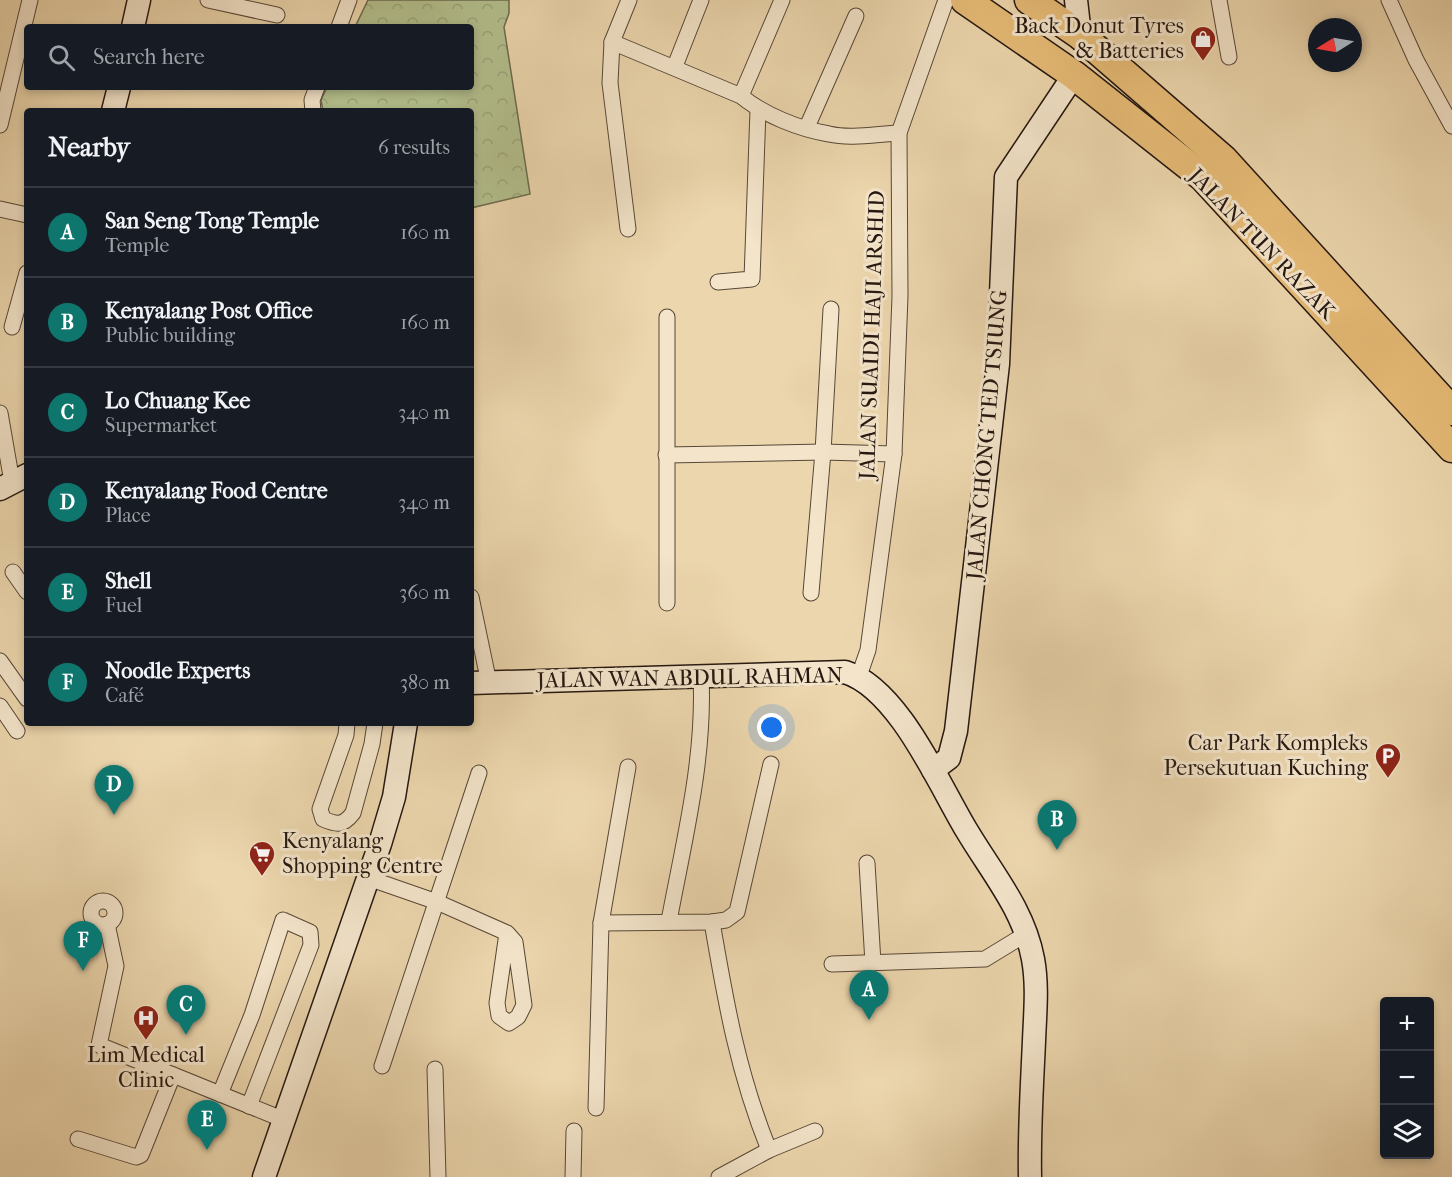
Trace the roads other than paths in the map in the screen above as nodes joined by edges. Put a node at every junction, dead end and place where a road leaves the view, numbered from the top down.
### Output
1 (30, 0) edge
2 (139, 0) edge
3 (208, 0) edge
4 (349, 0) edge
5 (629, 0) edge
6 (701, 0) edge
7 (782, 0) edge
8 (946, 0) edge
9 (964, 0) edge
10 (1029, 0) edge
11 (1076, 0) edge
12 (1219, 0) edge
13 (1389, 0) edge
14 (277, 15) dead end
15 (856, 16) dead end
16 (24, 24) edge
17 (134, 24) edge
18 (340, 24) edge
19 (24, 25) edge
20 (1080, 35) junction
21 (612, 42) junction
22 (1229, 57) dead end
23 (675, 66) junction
24 (1074, 75) junction
25 (118, 90) edge
26 (316, 90) edge
27 (741, 96) junction
28 (114, 108) edge
29 (313, 108) edge
30 (758, 110) junction
31 (0, 125) edge
32 (1452, 126) edge
33 (807, 128) junction
34 (899, 132) junction
35 (0, 209) edge
36 (24, 214) edge
37 (628, 230) dead end
38 (718, 282) dead end
39 (24, 284) edge
40 (831, 309) dead end
41 (667, 317) dead end
42 (12, 327) dead end
43 (1452, 411) edge
44 (0, 413) edge
45 (1452, 448) edge
46 (823, 452) junction
47 (894, 454) junction
48 (666, 455) junction
49 (13, 482) edge
50 (13, 572) dead end
51 (24, 588) edge
52 (811, 593) dead end
53 (667, 603) dead end
54 (474, 626) edge
55 (0, 662) edge
56 (701, 676) junction
57 (859, 676) junction
58 (480, 683) edge
59 (24, 695) edge
60 (0, 706) edge
61 (347, 726) edge
62 (375, 726) edge
63 (406, 726) edge
64 (17, 731) dead end
65 (954, 743) junction
66 (771, 764) dead end
67 (930, 765) junction
68 (628, 767) dead end
69 (480, 773) dead end
70 (956, 810) junction
71 (867, 863) dead end
72 (368, 878) junction
73 (437, 902) junction
74 (669, 921) junction
75 (712, 922) junction
76 (601, 923) junction
77 (107, 924) dead end
78 (507, 933) junction
79 (1026, 934) junction
80 (873, 963) junction
81 (832, 964) dead end
82 (381, 1066) dead end
83 (435, 1069) dead end
84 (173, 1075) junction
85 (220, 1094) junction
86 (249, 1106) junction
87 (596, 1108) dead end
88 (282, 1119) junction
89 (574, 1131) dead end
90 (814, 1131) dead end
91 (78, 1139) dead end
92 (769, 1150) junction
93 (264, 1177) edge
94 (438, 1177) edge
95 (573, 1177) edge
96 (719, 1177) edge
97 (1030, 1177) edge

1 - 16 street
2 - 17 street
3 - 14 street
4 - 18 street
5 - 21 street
6 - 23 street
7 - 27 street
8 - 34 street, JALAN SUAIDI HAJI ARSHID
9 - 24 highway, JALAN TUN RAZAK
10 - 20 highway, JALAN TUN RAZAK
11 - 20 street
12 - 22 street
13 - 32 street
15 - 33 street
19 - 31 street
20 - 43 highway, JALAN TUN RAZAK
21 - 23 street
21 - 37 street
23 - 27 street
24 - 45 highway, JALAN TUN RAZAK
24 - 65 street, JALAN CHONG TED TSIUNG
25 - 28 street
26 - 29 street
27 - 30 street
30 - 33 street
30 - 38 street
33 - 34 street
34 - 47 street, JALAN SUAIDI HAJI ARSHID
35 - 36 street
39 - 42 street
40 - 46 street
41 - 48 street
44 - 49 street
46 - 47 street
46 - 48 street
46 - 52 street
47 - 57 street, JALAN SUAIDI HAJI ARSHID
48 - 53 street
50 - 51 street
54 - 58 street
55 - 59 street
56 - 57 street, JALAN WAN ABDUL RAHMAN
56 - 58 street, JALAN WAN ABDUL RAHMAN
56 - 74 street
57 - 67 street, JALAN WAN ABDUL RAHMAN
60 - 64 street
61 - 62 street
63 - 72 street
65 - 67 street
65 - 70 street, JALAN CHONG TED TSIUNG
66 - 75 street
67 - 70 street, JALAN WAN ABDUL RAHMAN
68 - 76 street
69 - 73 street
70 - 79 street, JALAN WAN ABDUL RAHMAN
71 - 80 street
72 - 73 street
72 - 88 street
73 - 78 street
73 - 82 street
74 - 75 street
74 - 76 street
75 - 92 street
76 - 87 street
77 - 84 street
78 - 78 street
79 - 80 street
79 - 97 street, JALAN WAN ABDUL RAHMAN
80 - 81 street
83 - 94 street
84 - 85 street
84 - 91 street
85 - 86 street
85 - 86 street
86 - 88 street
88 - 93 street
89 - 95 street
90 - 92 street
92 - 96 street

